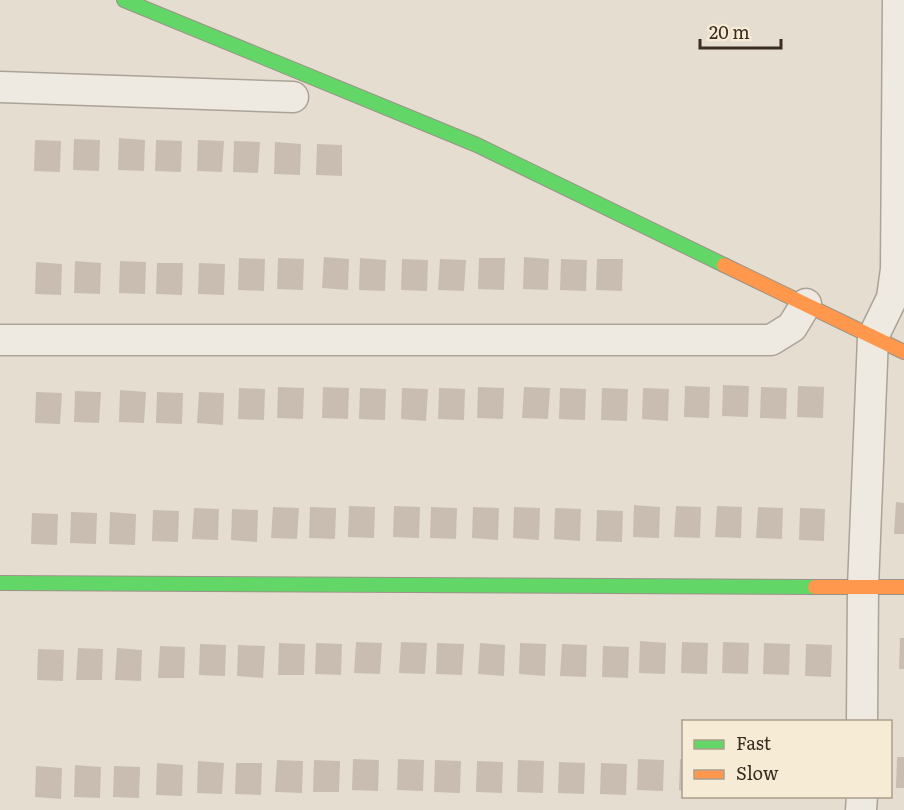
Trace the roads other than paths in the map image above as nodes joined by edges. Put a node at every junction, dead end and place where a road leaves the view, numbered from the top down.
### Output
1 (124, 0) edge
2 (898, 0) edge
3 (0, 87) edge
4 (901, 88) edge
5 (293, 97) dead end
6 (0, 100) edge
7 (806, 304) junction
8 (873, 337) junction
9 (0, 340) edge
10 (904, 351) edge
11 (0, 583) edge
12 (863, 587) junction
13 (904, 587) edge
14 (862, 720) edge

1 - 7 street
2 - 4 street
3 - 5 street
3 - 6 street
4 - 8 street
7 - 8 street
7 - 9 street
8 - 10 street
8 - 12 street
11 - 12 street
12 - 13 street
12 - 14 street

